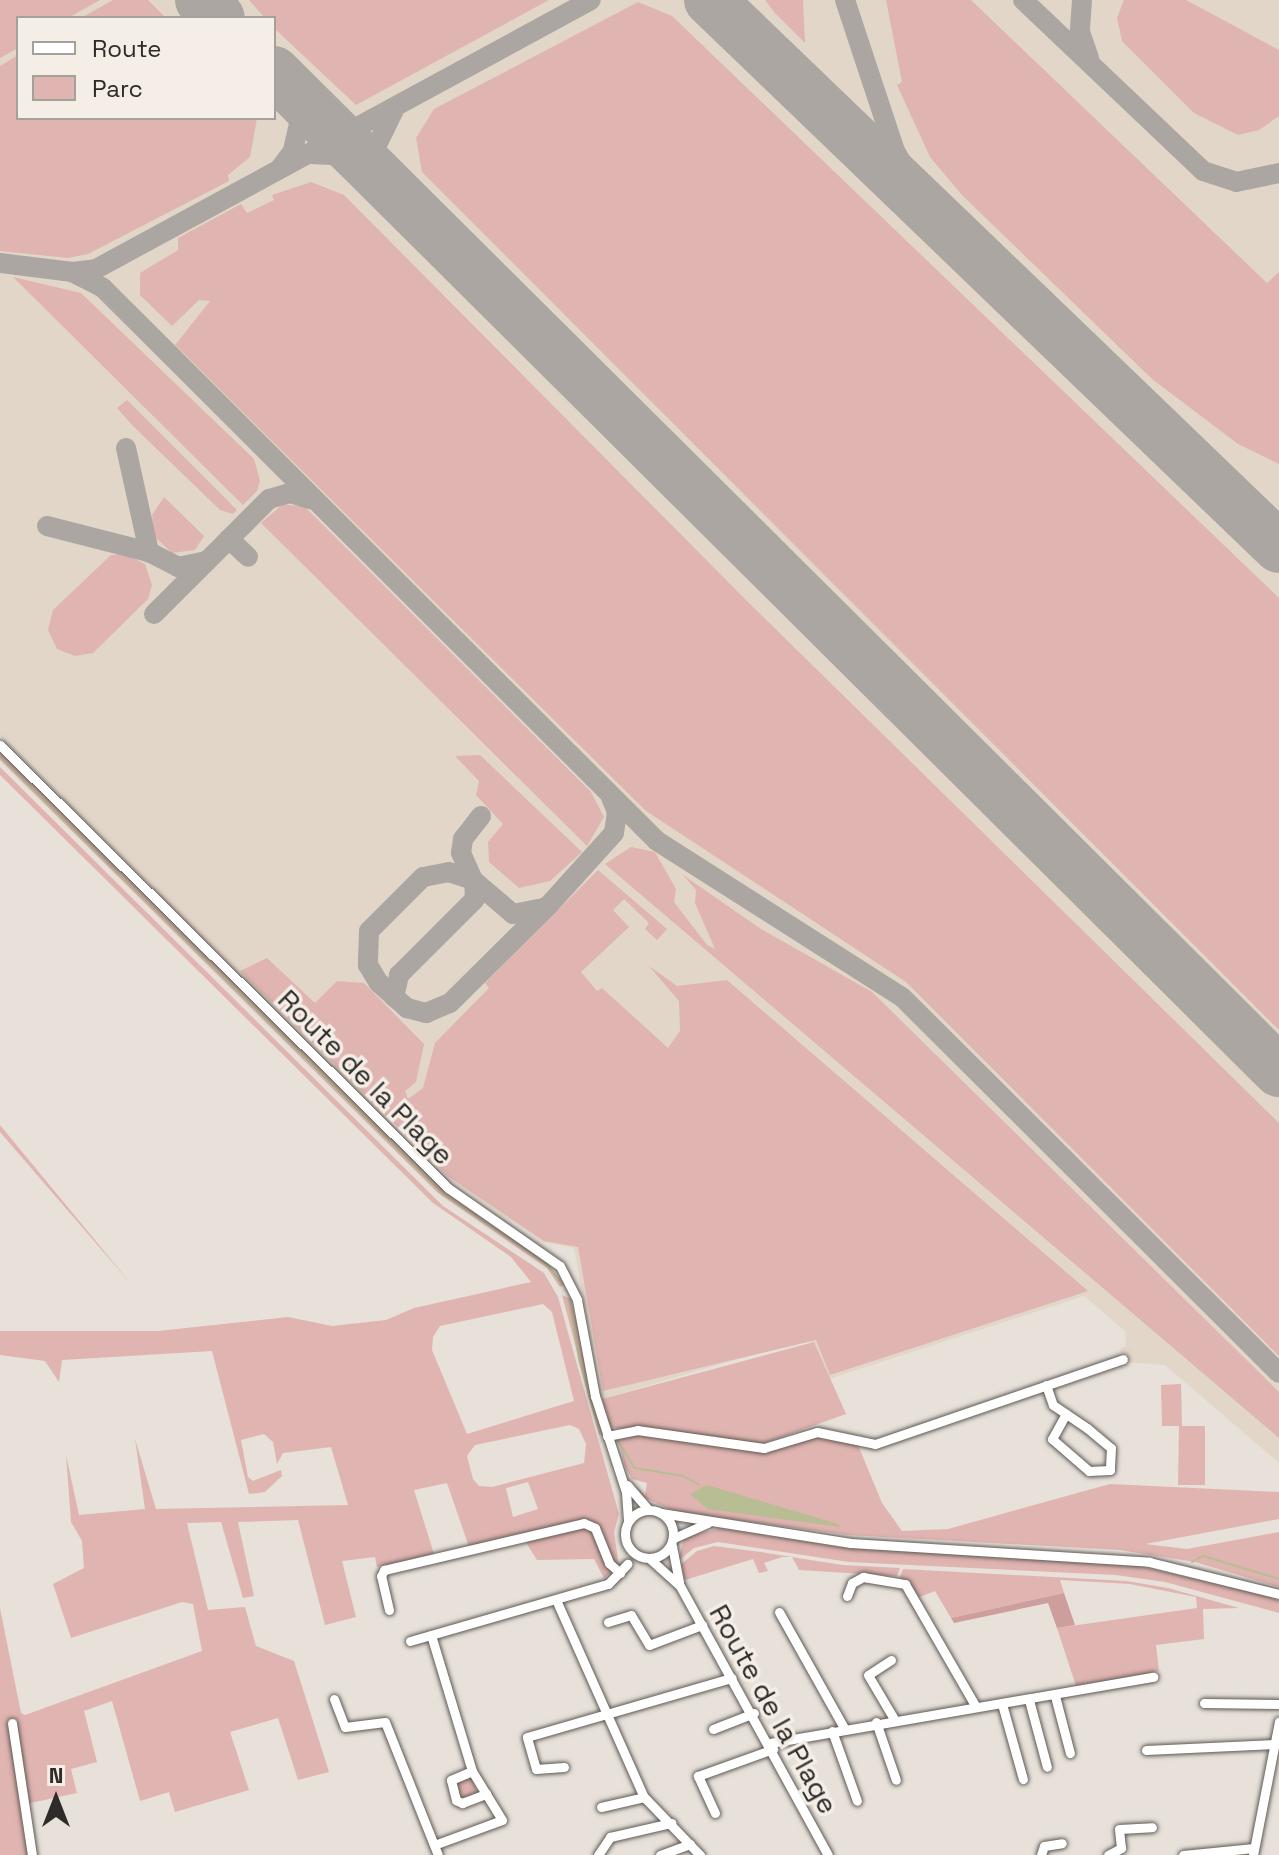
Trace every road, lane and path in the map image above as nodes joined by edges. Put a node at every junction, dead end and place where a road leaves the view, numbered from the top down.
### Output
1 (0, 745) edge
2 (1123, 1359) dead end
3 (1046, 1385) junction
4 (1066, 1414) junction
5 (607, 1436) junction
6 (622, 1475) junction
7 (649, 1510) junction
8 (661, 1513) junction
9 (628, 1521) junction
10 (727, 1522) junction
11 (673, 1541) junction
12 (630, 1549) junction
13 (645, 1558) junction
14 (627, 1564) junction
15 (620, 1573) junction
16 (680, 1586) junction
17 (1279, 1594) edge
18 (847, 1596) dead end
19 (557, 1602) junction
20 (389, 1610) dead end
21 (779, 1612) dead end
22 (608, 1622) dead end
23 (702, 1625) junction
24 (431, 1635) junction
25 (410, 1641) dead end
26 (891, 1660) dead end
27 (1153, 1677) dead end
28 (732, 1678) junction
29 (1055, 1696) junction
30 (334, 1699) dead end
31 (1029, 1700) junction
32 (1204, 1703) dead end
33 (1002, 1704) junction
34 (1279, 1704) edge
35 (976, 1707) junction
36 (608, 1711) junction
37 (754, 1713) junction
38 (894, 1719) junction
39 (1279, 1721) edge
40 (876, 1722) junction
41 (12, 1723) dead end
42 (844, 1728) junction
43 (713, 1729) dead end
44 (832, 1731) junction
45 (772, 1746) junction
46 (1274, 1746) junction
47 (1146, 1750) dead end
48 (1070, 1753) dead end
49 (1191, 1754) dead end
50 (564, 1767) dead end
51 (1047, 1767) dead end
52 (472, 1771) junction
53 (1023, 1779) dead end
54 (896, 1780) dead end
55 (486, 1794) junction
56 (644, 1797) junction
57 (857, 1801) dead end
58 (601, 1807) dead end
59 (715, 1813) dead end
60 (671, 1823) junction
61 (1152, 1827) dead end
62 (1062, 1843) dead end
63 (690, 1844) junction
64 (436, 1850) edge
65 (1254, 1851) edge
66 (32, 1855) edge
67 (598, 1855) edge
68 (660, 1855) edge
69 (700, 1855) edge
70 (828, 1855) edge
71 (1041, 1855) edge
72 (1108, 1855) edge
73 (1183, 1855) edge

1 - 5 street, Route de la Plage
2 - 3 street
3 - 4 street
3 - 5 street
4 - 4 street
5 - 6 street, Route de la Plage
6 - 7 street, Route de la Plage
6 - 9 street, Route de la Plage
7 - 8 street
7 - 9 street
8 - 10 street
8 - 11 street
9 - 12 street
10 - 11 street
10 - 17 street
11 - 13 street
11 - 16 street, Route de la Plage
12 - 13 street
12 - 14 street
13 - 14 street
13 - 16 street, Route de la Plage
14 - 15 street
15 - 19 street
15 - 20 street
16 - 23 street, Route de la Plage
18 - 35 street
19 - 24 street
19 - 36 street
21 - 42 street
22 - 23 street
23 - 28 street, Route de la Plage
24 - 25 street
24 - 52 street
26 - 38 street
27 - 29 street
28 - 36 street
28 - 37 street, Route de la Plage
29 - 31 street
29 - 48 street
30 - 64 street
31 - 33 street
31 - 51 street
32 - 34 street
33 - 35 street
33 - 53 street
35 - 38 street
36 - 50 street
36 - 56 street
37 - 43 street
37 - 45 street, Route de la Plage
38 - 40 street
39 - 46 street
40 - 42 street
40 - 54 street
41 - 66 street
42 - 44 street
44 - 45 street
44 - 57 street
45 - 59 street
45 - 70 street, Route de la Plage
46 - 47 street
46 - 49 street
46 - 65 street
52 - 55 street
52 - 55 street
55 - 64 street
56 - 58 street
56 - 60 street
60 - 63 street
60 - 67 street
61 - 72 street
62 - 71 street
63 - 68 street
63 - 69 street
65 - 73 street

